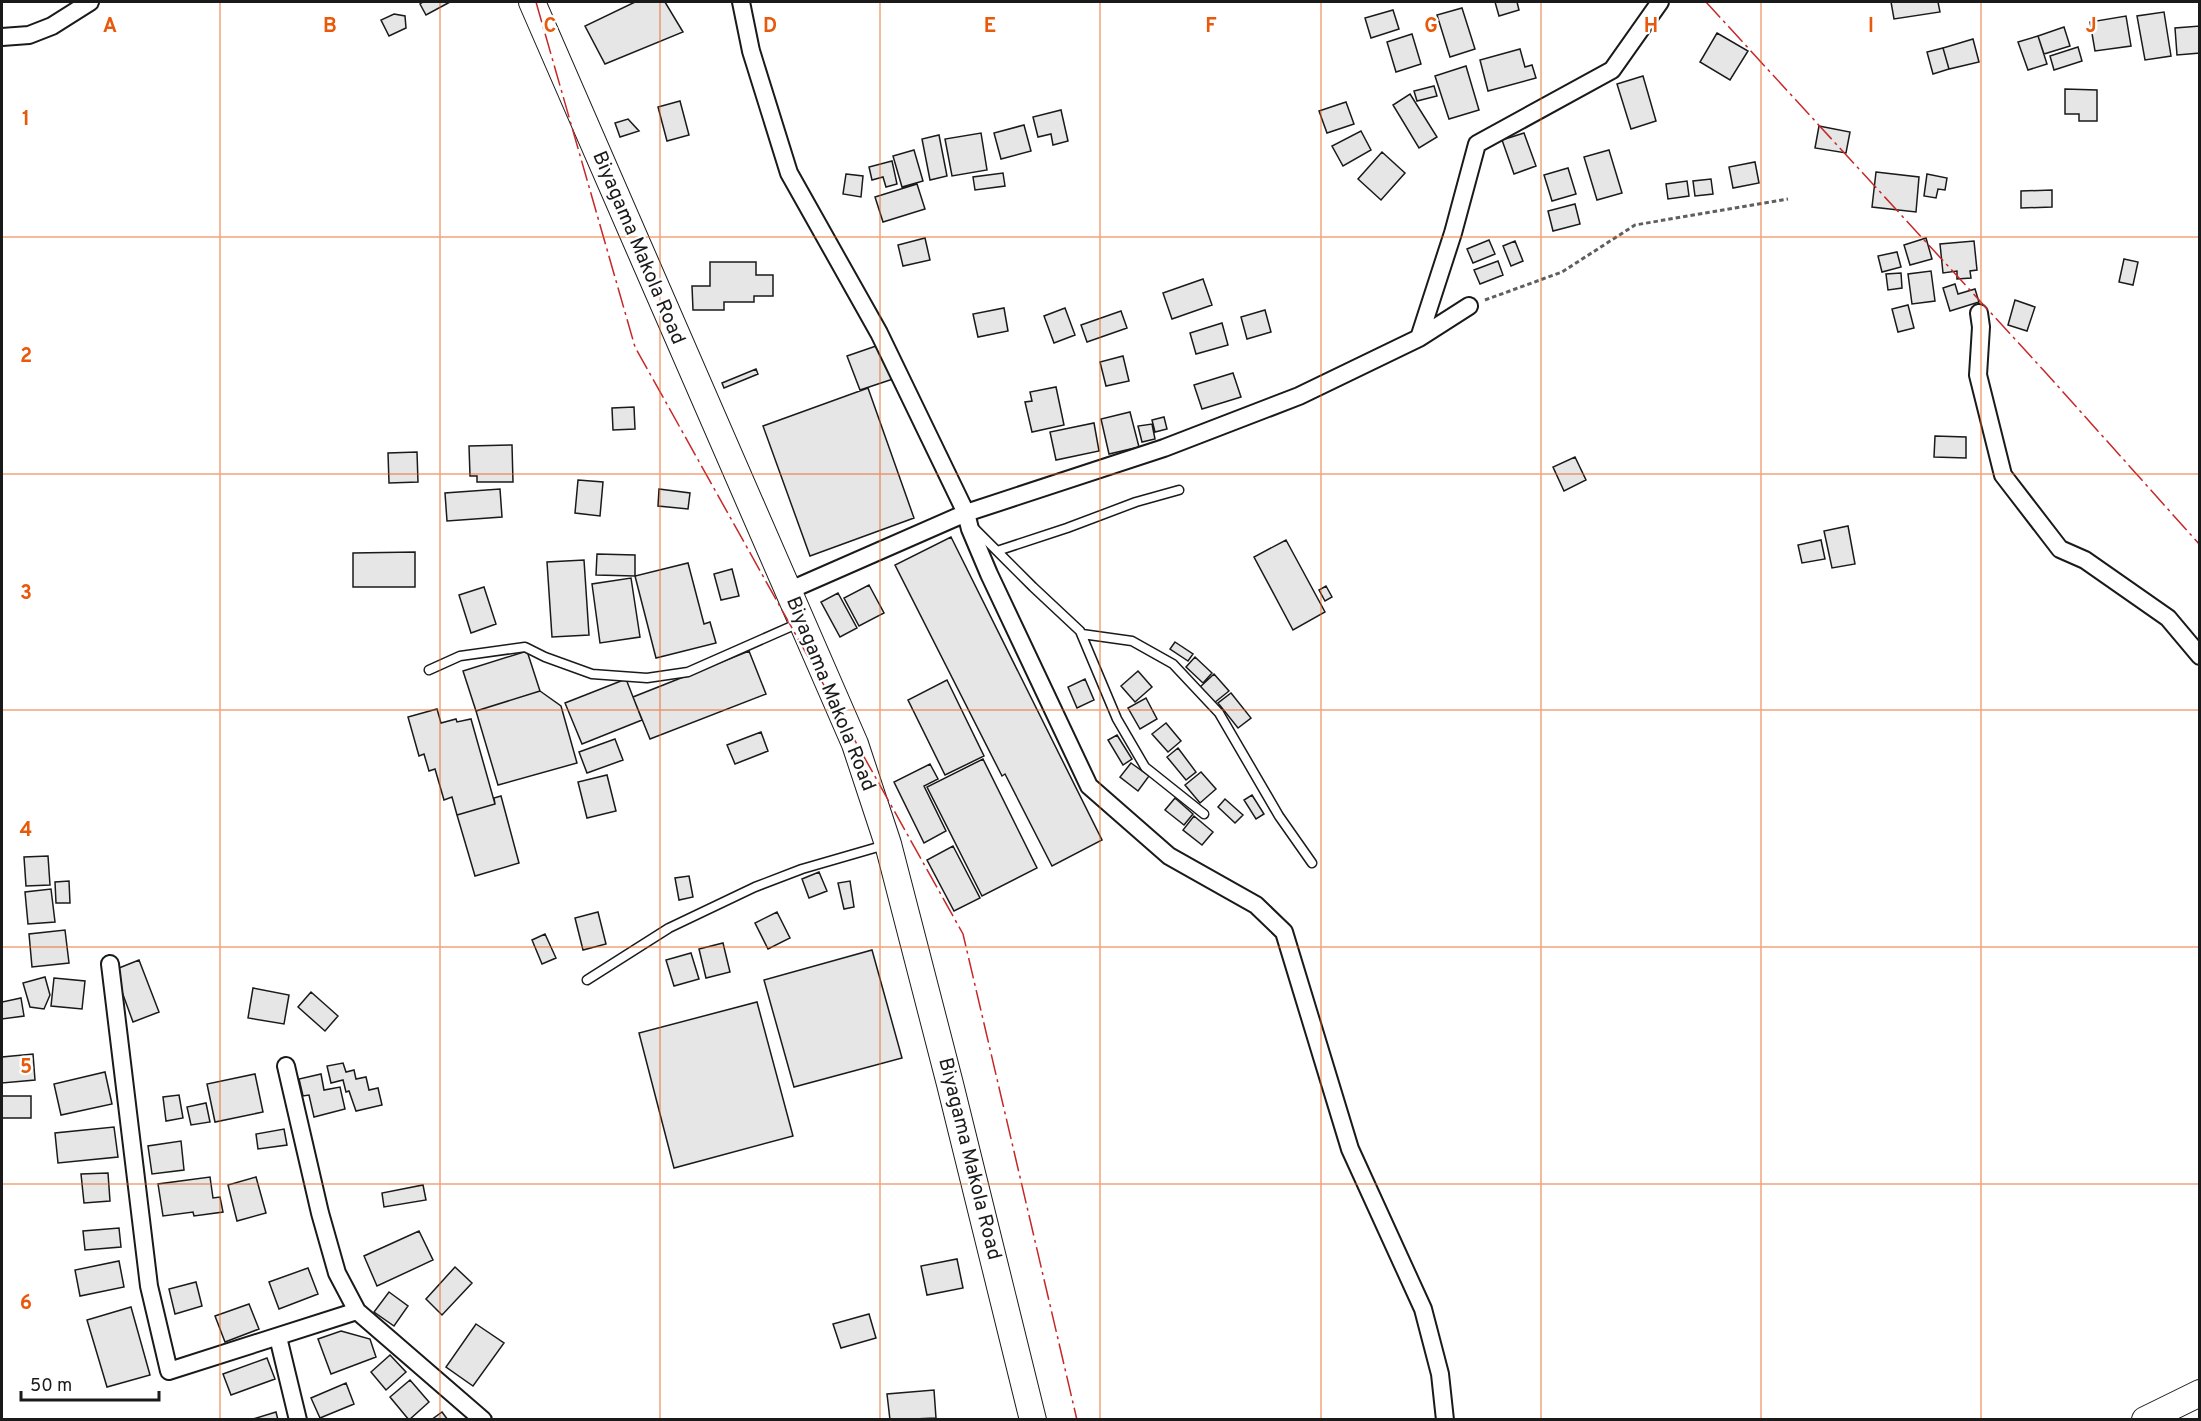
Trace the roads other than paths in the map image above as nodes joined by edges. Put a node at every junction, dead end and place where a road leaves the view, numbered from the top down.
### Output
1 (90, 2) edge
2 (532, 2) edge
3 (741, 2) edge
4 (1660, 2) edge
5 (2, 38) edge
6 (1469, 306) road end
7 (1979, 313) dead end
8 (1419, 338) junction
9 (1179, 490) dead end
10 (967, 517) junction
11 (997, 551) junction
12 (788, 591) junction
13 (802, 622) junction
14 (1082, 634) junction
15 (2199, 656) edge
16 (429, 670) dead end
17 (1204, 814) dead end
18 (888, 844) junction
19 (1312, 863) dead end
20 (110, 964) dead end
21 (587, 980) dead end
22 (286, 1066) dead end
23 (357, 1311) junction
24 (278, 1337) junction
25 (2199, 1393) edge
26 (298, 1419) edge
27 (483, 1419) edge
28 (1033, 1419) edge
29 (1445, 1419) edge
30 (2145, 1419) edge

1 - 5 street
2 - 12 main road, Biyagama Makola Road
3 - 10 street
4 - 8 street
6 - 8 street
7 - 15 street
8 - 10 street
9 - 11 lane
10 - 11 lane
10 - 12 street
10 - 29 street
11 - 14 lane
12 - 13 main road, Biyagama Makola Road
13 - 16 lane
13 - 18 main road, Biyagama Makola Road
14 - 17 lane
14 - 19 lane
18 - 21 lane
18 - 28 main road, Biyagama Makola Road
20 - 24 street
22 - 23 street
23 - 24 street
23 - 27 street
24 - 26 street
25 - 30 main road

